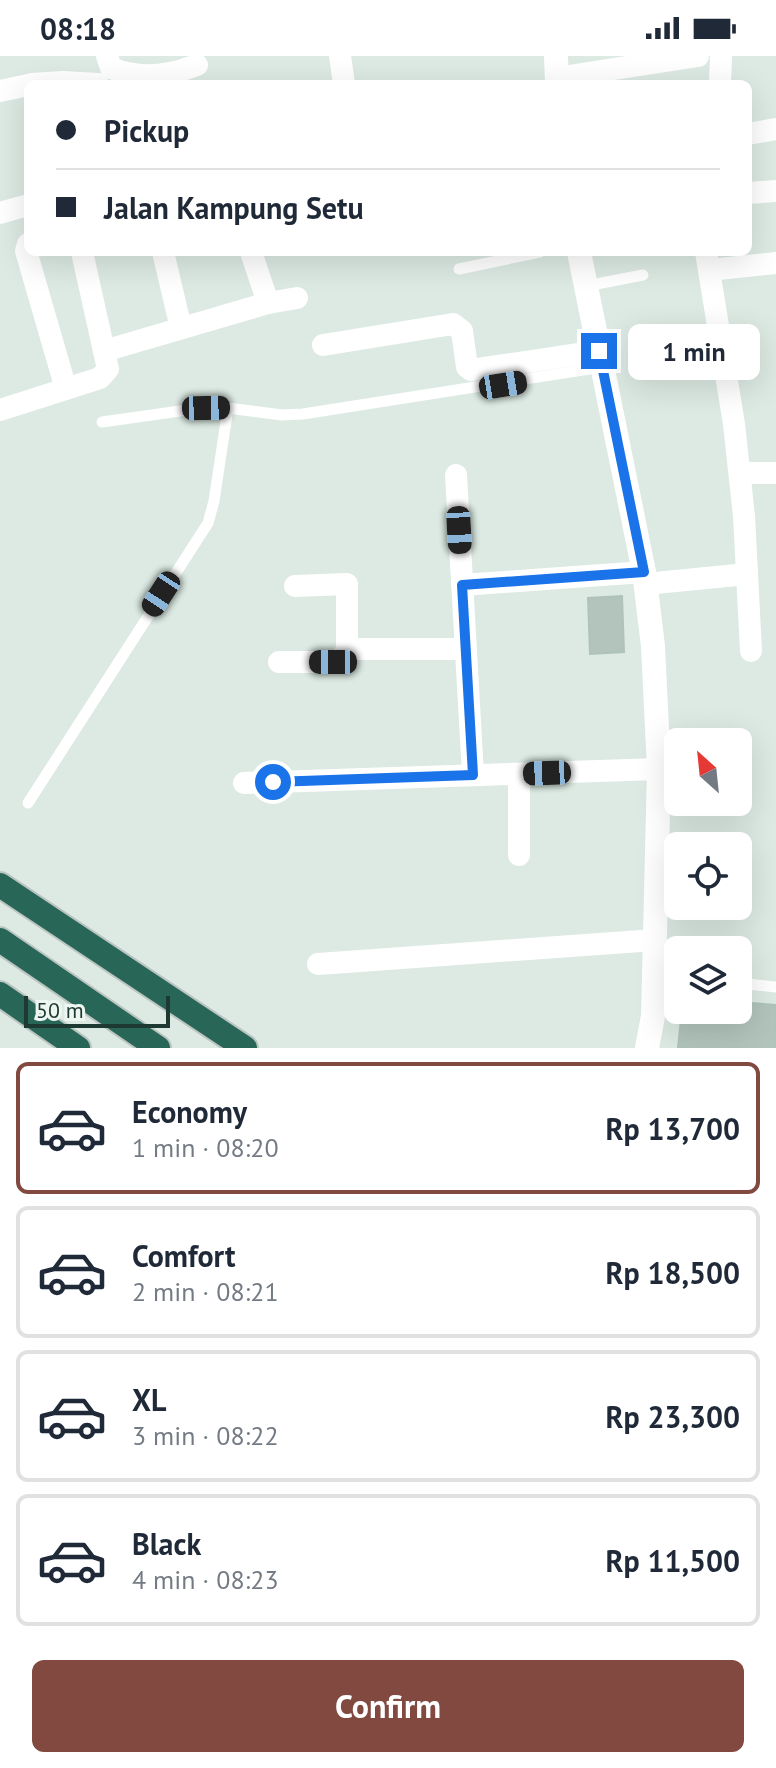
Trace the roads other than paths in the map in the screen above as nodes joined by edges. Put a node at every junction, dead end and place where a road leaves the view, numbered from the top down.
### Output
1 (107, 56) edge
2 (340, 56) edge
3 (698, 56) edge
4 (721, 56) edge
5 (197, 65) dead end
6 (557, 73) edge
7 (343, 80) edge
8 (720, 80) edge
9 (24, 86) edge
10 (0, 91) edge
11 (776, 129) edge
12 (752, 133) edge
13 (776, 191) edge
14 (752, 193) edge
15 (24, 206) edge
16 (0, 213) edge
17 (27, 256) edge
18 (83, 256) edge
19 (164, 256) edge
20 (252, 256) edge
21 (521, 256) edge
22 (580, 256) edge
23 (708, 261) edge
24 (776, 263) edge
25 (459, 269) dead end
26 (643, 275) dead end
27 (586, 286) junction
28 (297, 298) dead end
29 (268, 303) junction
30 (181, 328) junction
31 (323, 345) dead end
32 (104, 351) junction
33 (600, 359) junction
34 (66, 389) junction
35 (228, 408) junction
36 (0, 410) edge
37 (102, 422) dead end
38 (740, 473) junction
39 (776, 473) edge
40 (456, 475) dead end
41 (747, 574) junction
42 (645, 578) junction
43 (462, 585) junction
44 (295, 586) dead end
45 (347, 649) junction
46 (465, 649) junction
47 (751, 651) dead end
48 (279, 662) dead end
49 (659, 769) junction
50 (519, 774) junction
51 (473, 775) junction
52 (244, 783) dead end
53 (28, 803) dead end
54 (519, 855) dead end
55 (0, 885) edge
56 (0, 940) edge
57 (655, 940) junction
58 (318, 964) dead end
59 (664, 969) edge
60 (664, 982) edge
61 (752, 984) edge
62 (776, 987) edge
63 (0, 994) edge
64 (78, 1048) edge
65 (158, 1048) edge
66 (245, 1048) edge
67 (647, 1048) edge

1 - 5 street
2 - 7 street
3 - 6 street
4 - 8 street
9 - 10 street
11 - 12 street
13 - 14 street
15 - 16 street
17 - 34 street
18 - 32 street
19 - 30 street
20 - 29 street
21 - 25 lane
22 - 27 street
23 - 24 street
23 - 38 street
26 - 27 lane
27 - 33 street
28 - 29 street
29 - 30 street
30 - 32 street
31 - 33 street
32 - 34 street
33 - 35 lane
33 - 42 street
34 - 36 street
35 - 37 lane
35 - 53 lane
38 - 39 street
38 - 41 street
40 - 43 street
41 - 42 street
41 - 47 street
42 - 43 street
42 - 49 street
43 - 46 street
44 - 45 street
45 - 46 street
45 - 48 street
46 - 51 street
49 - 50 street
49 - 57 street
50 - 51 street
50 - 54 street
51 - 52 street
55 - 66 highway
56 - 65 highway
57 - 58 street
57 - 59 street
60 - 67 street
61 - 62 lane
63 - 64 highway

